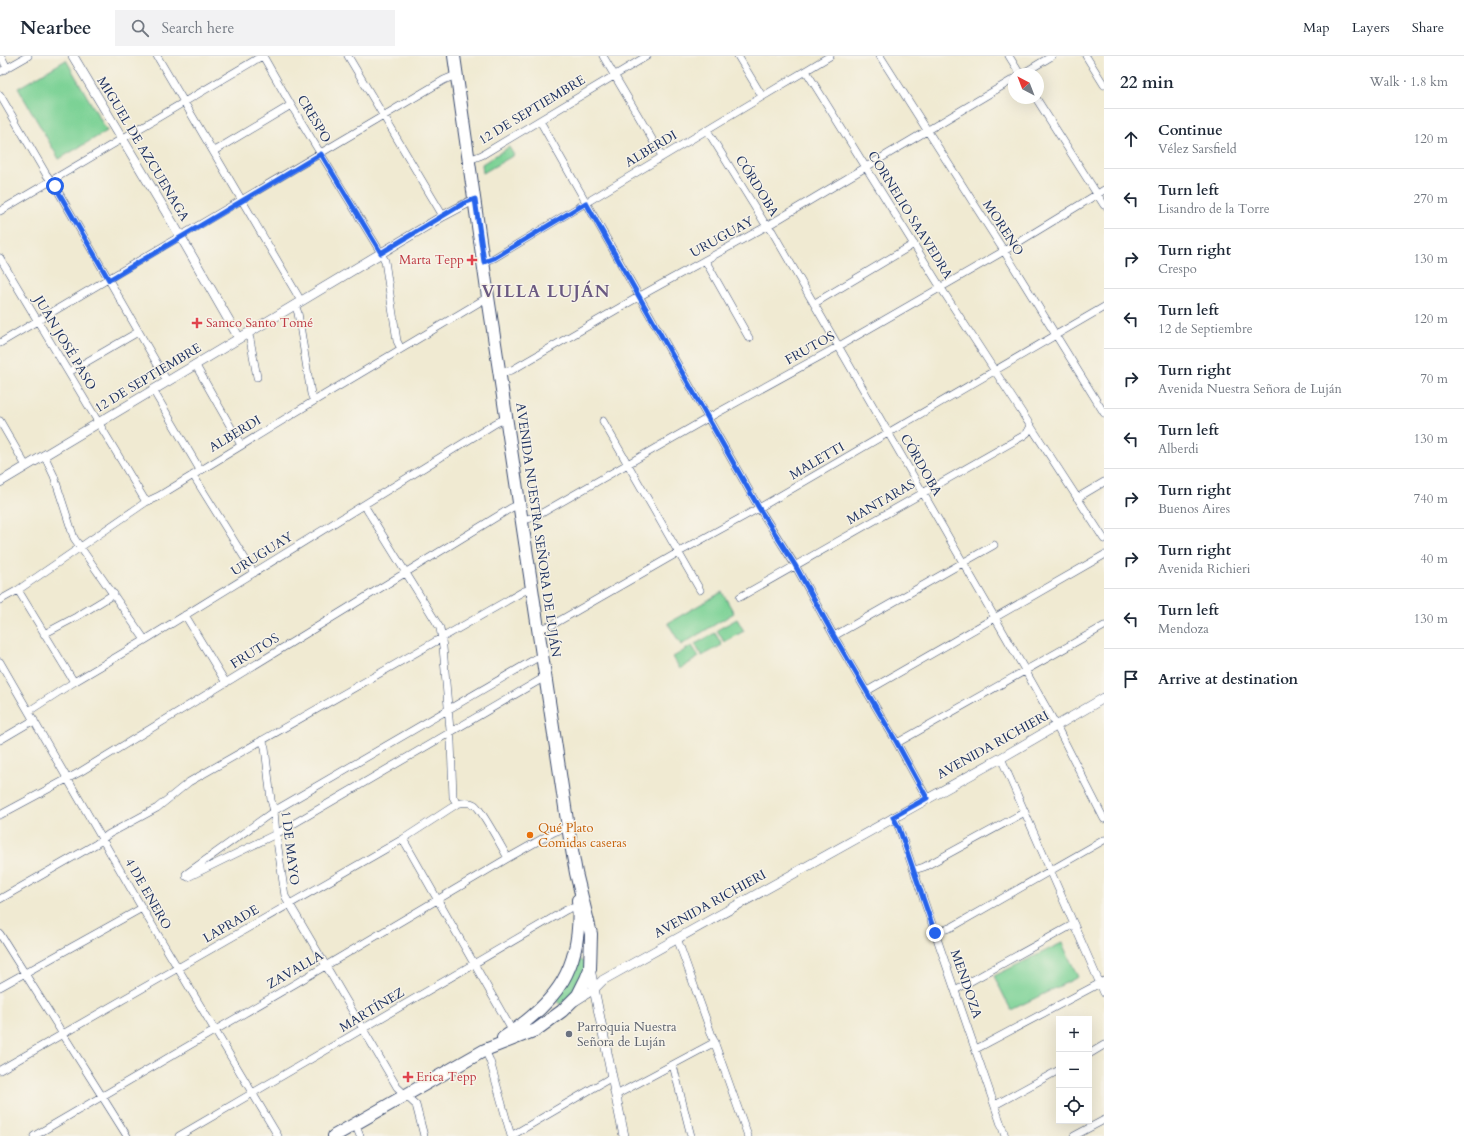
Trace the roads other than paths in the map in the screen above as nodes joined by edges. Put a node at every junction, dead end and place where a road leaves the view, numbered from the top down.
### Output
1 (1, 56) edge
2 (28, 56) edge
3 (72, 56) edge
4 (157, 56) edge
5 (263, 56) edge
6 (348, 56) edge
7 (456, 56) edge
8 (603, 56) edge
9 (647, 56) edge
10 (738, 56) edge
11 (830, 56) edge
12 (880, 56) edge
13 (1009, 56) edge
14 (1052, 56) edge
15 (1086, 56) edge
16 (7, 68) junction
17 (1017, 68) edge
18 (1031, 68) edge
19 (806, 71) junction
20 (0, 72) edge
21 (456, 75) junction
22 (615, 75) junction
23 (1008, 83) edge
24 (1104, 85) edge
25 (0, 95) edge
26 (762, 96) junction
27 (185, 102) junction
28 (1040, 104) edge
29 (291, 105) junction
30 (384, 116) junction
31 (540, 121) junction
32 (707, 130) junction
33 (927, 131) junction
34 (122, 140) junction
35 (214, 151) junction
36 (321, 154) junction
37 (662, 156) junction
38 (469, 160) junction
39 (866, 167) junction
40 (52, 181) junction
41 (1101, 192) edge
42 (475, 199) junction
43 (242, 200) junction
44 (586, 203) junction
45 (1104, 205) edge
46 (0, 211) edge
47 (443, 216) junction
48 (767, 226) junction
49 (180, 238) junction
50 (914, 244) junction
51 (1004, 251) junction
52 (381, 253) junction
53 (0, 258) edge
54 (704, 260) junction
55 (484, 262) junction
56 (109, 280) junction
57 (941, 288) junction
58 (640, 296) junction
59 (488, 297) junction
60 (298, 303) junction
61 (815, 303) junction
62 (1104, 307) edge
63 (38, 322) junction
64 (138, 332) junction
65 (248, 333) junction
66 (1056, 335) junction
67 (238, 338) junction
68 (749, 338) dead end
69 (0, 343) edge
70 (839, 346) junction
71 (401, 348) junction
72 (195, 364) junction
73 (994, 371) junction
74 (69, 372) junction
75 (501, 373) junction
76 (257, 377) dead end
77 (167, 381) junction
78 (153, 390) junction
79 (314, 401) junction
80 (1104, 413) edge
81 (507, 418) junction
82 (708, 418) junction
83 (0, 421) edge
84 (603, 421) dead end
85 (98, 422) junction
86 (1031, 426) junction
87 (889, 433) junction
88 (242, 445) junction
89 (44, 455) junction
90 (629, 464) junction
91 (26, 466) junction
92 (200, 470) junction
93 (193, 475) junction
94 (0, 482) edge
95 (1104, 482) edge
96 (923, 492) junction
97 (1077, 498) junction
98 (146, 502) junction
99 (520, 504) junction
100 (364, 505) junction
101 (759, 508) junction
102 (523, 520) junction
103 (1104, 540) edge
104 (994, 545) dead end
105 (81, 547) junction
106 (679, 552) junction
107 (1104, 555) edge
108 (964, 563) junction
109 (795, 565) junction
110 (254, 572) junction
111 (406, 572) junction
112 (533, 589) junction
113 (18, 590) junction
114 (700, 590) dead end
115 (114, 594) junction
116 (740, 597) dead end
117 (0, 600) edge
118 (185, 615) junction
119 (995, 617) junction
120 (1104, 626) edge
121 (539, 629) junction
122 (44, 634) junction
123 (834, 636) junction
124 (442, 637) junction
125 (145, 640) junction
126 (542, 655) junction
127 (0, 662) edge
128 (1025, 670) junction
129 (545, 677) junction
130 (74, 682) junction
131 (226, 683) junction
132 (867, 690) junction
133 (1104, 698) edge
134 (448, 709) junction
135 (29, 711) junction
136 (34, 720) junction
137 (1056, 725) junction
138 (449, 733) junction
139 (0, 740) edge
140 (262, 740) junction
141 (897, 743) junction
142 (1001, 758) junction
143 (67, 779) junction
144 (927, 798) junction
145 (457, 804) junction
146 (274, 811) junction
147 (1025, 812) junction
148 (0, 815) edge
149 (893, 817) junction
150 (1104, 819) edge
151 (568, 827) junction
152 (276, 834) junction
153 (103, 839) junction
154 (403, 839) junction
155 (1104, 840) edge
156 (508, 858) junction
157 (914, 870) junction
158 (1051, 870) junction
159 (576, 873) junction
160 (0, 899) edge
161 (438, 899) junction
162 (290, 904) junction
163 (142, 908) junction
164 (579, 908) junction
165 (1074, 924) junction
166 (935, 933) junction
167 (0, 934) edge
168 (676, 938) junction
169 (574, 959) junction
170 (474, 963) junction
171 (327, 965) junction
172 (591, 966) junction
173 (178, 968) junction
174 (25, 973) junction
175 (1102, 982) edge
176 (0, 987) edge
177 (594, 989) junction
178 (955, 990) junction
179 (1104, 993) edge
180 (551, 999) junction
181 (572, 1002) junction
182 (562, 1011) junction
183 (363, 1029) junction
184 (215, 1030) junction
185 (513, 1032) junction
186 (62, 1034) junction
187 (715, 1042) junction
188 (1104, 1046) edge
189 (487, 1049) junction
190 (976, 1049) junction
191 (1092, 1052) edge
192 (673, 1065) junction
193 (0, 1070) edge
194 (1056, 1072) edge
195 (612, 1077) junction
196 (252, 1093) junction
197 (406, 1094) junction
198 (616, 1095) junction
199 (102, 1096) junction
200 (995, 1105) junction
201 (1104, 1120) edge
202 (355, 1124) junction
203 (746, 1135) edge
204 (34, 1136) edge
205 (127, 1136) edge
206 (179, 1136) edge
207 (278, 1136) edge
208 (334, 1136) edge
209 (360, 1136) edge
210 (424, 1136) edge
211 (511, 1136) edge
212 (624, 1136) edge
213 (691, 1136) edge
214 (1005, 1136) edge
215 (1074, 1136) edge

1 - 16 street
2 - 16 street
3 - 34 street, MIGUEL DE AZCUENAGA
4 - 27 street
5 - 27 street
5 - 29 street, CRESPO
6 - 30 street
7 - 21 main road, AVENIDA NUESTRA SEÑORA DE LUJÁN
8 - 22 street
9 - 22 street, 12 DE SEPTIEMBRE
10 - 26 street
11 - 19 street, ALBERDI
12 - 33 street, MORENO
13 - 17 street
14 - 18 street
15 - 24 street
16 - 20 street
19 - 26 street, ALBERDI
19 - 39 street, CORNELIO SAAVEDRA
21 - 30 street
21 - 38 main road, AVENIDA NUESTRA SEÑORA DE LUJÁN
22 - 31 street, 12 DE SEPTIEMBRE
22 - 37 street
23 - 33 street, URUGUAY
25 - 40 street
26 - 32 street, ALBERDI
27 - 34 street
27 - 35 street
28 - 41 street
29 - 35 street
29 - 36 street, CRESPO
30 - 36 street
30 - 47 street
31 - 38 street, 12 DE SEPTIEMBRE
31 - 44 street
32 - 37 street, ALBERDI
32 - 48 street, CÓRDOBA
33 - 39 street, URUGUAY
33 - 51 street, MORENO
34 - 40 street
34 - 49 street, MIGUEL DE AZCUENAGA
35 - 43 street
36 - 43 street
36 - 52 street, CRESPO
37 - 44 street, ALBERDI
38 - 42 main road, AVENIDA NUESTRA SEÑORA DE LUJÁN
39 - 48 street, URUGUAY
39 - 50 street, CORNELIO SAAVEDRA
40 - 46 street
40 - 56 street
41 - 45 street
41 - 51 street, FRUTOS
42 - 47 street, 12 DE SEPTIEMBRE
42 - 55 main road, AVENIDA NUESTRA SEÑORA DE LUJÁN
43 - 49 street
43 - 60 street
44 - 55 street, ALBERDI
44 - 58 street
47 - 52 street, 12 DE SEPTIEMBRE
48 - 54 street, URUGUAY
48 - 61 street, CÓRDOBA
49 - 56 street
49 - 67 street, MIGUEL DE AZCUENAGA
50 - 57 street, CORNELIO SAAVEDRA
50 - 61 street
51 - 57 street, FRUTOS
51 - 66 street, MORENO
52 - 60 street, 12 DE SEPTIEMBRE
52 - 71 street, CRESPO
53 - 63 street, JUAN JOSÉ PASO
54 - 58 street, URUGUAY
54 - 68 street
55 - 59 main road, AVENIDA NUESTRA SEÑORA DE LUJÁN
56 - 63 street
56 - 64 street
57 - 70 street, FRUTOS
57 - 73 street, CORNELIO SAAVEDRA
58 - 75 street, URUGUAY
58 - 82 street
59 - 71 street, ALBERDI
59 - 75 main road, AVENIDA NUESTRA SEÑORA DE LUJÁN
60 - 65 street, 12 DE SEPTIEMBRE
60 - 79 street
61 - 70 street, CÓRDOBA
62 - 66 street, MALETTI
63 - 69 street
63 - 74 street, JUAN JOSÉ PASO
64 - 74 street
64 - 77 street
65 - 67 street, 12 DE SEPTIEMBRE
65 - 76 street
66 - 73 street, MALETTI
66 - 80 street, MORENO
67 - 72 street, 12 DE SEPTIEMBRE
70 - 82 street, FRUTOS
70 - 87 street, CÓRDOBA
71 - 79 street, ALBERDI
72 - 77 street, 12 DE SEPTIEMBRE
72 - 88 street
73 - 86 street, CORNELIO SAAVEDRA
73 - 87 street, MALETTI
74 - 85 street, JUAN JOSÉ PASO
75 - 81 main road, AVENIDA NUESTRA SEÑORA DE LUJÁN
77 - 78 street, 12 DE SEPTIEMBRE
78 - 85 street, 12 DE SEPTIEMBRE
78 - 92 street
79 - 88 street, ALBERDI
81 - 99 main road, AVENIDA NUESTRA SEÑORA DE LUJÁN
81 - 100 street, URUGUAY
82 - 90 street, FRUTOS
82 - 101 street
83 - 91 street
84 - 90 street
85 - 89 street, 12 DE SEPTIEMBRE
85 - 98 street, JUAN JOSÉ PASO
86 - 96 street, MANTARAS
86 - 97 street, CORNELIO SAAVEDRA
87 - 96 street, CÓRDOBA
87 - 101 street, MALETTI
88 - 92 street, ALBERDI
89 - 91 street, 12 DE SEPTIEMBRE
89 - 105 street
90 - 102 street, FRUTOS
90 - 106 street
91 - 94 street, 12 DE SEPTIEMBRE
92 - 93 street, ALBERDI
93 - 98 street, ALBERDI
93 - 110 street
95 - 97 street
96 - 108 street, CÓRDOBA
96 - 109 street, MANTARAS
97 - 103 street, CORNELIO SAAVEDRA
98 - 105 street, ALBERDI
99 - 102 main road, AVENIDA NUESTRA SEÑORA DE LUJÁN
99 - 111 street, FRUTOS
100 - 110 street, URUGUAY
100 - 111 street
101 - 106 street, MALETTI
101 - 109 street
102 - 112 main road, AVENIDA NUESTRA SEÑORA DE LUJÁN
104 - 108 street
105 - 113 street, ALBERDI
105 - 115 street
106 - 114 street
106 - 121 street, MALETTI
107 - 119 street
108 - 119 street, CÓRDOBA
108 - 123 street
109 - 116 street, MANTARAS
109 - 123 street
110 - 118 street, URUGUAY
111 - 124 street
111 - 131 street, FRUTOS
112 - 121 main road, AVENIDA NUESTRA SEÑORA DE LUJÁN
112 - 124 street
113 - 117 street, ALBERDI
113 - 122 street
115 - 122 street
115 - 125 street
118 - 125 street, URUGUAY
118 - 131 street
119 - 128 street, CÓRDOBA
119 - 132 street
120 - 128 street
121 - 126 main road, AVENIDA NUESTRA SEÑORA DE LUJÁN
122 - 130 street
123 - 132 street
124 - 134 street
124 - 140 street
125 - 130 street, URUGUAY
126 - 129 main road, AVENIDA NUESTRA SEÑORA DE LUJÁN
126 - 134 street
127 - 135 street, 4 DE ENERO
128 - 137 street, CÓRDOBA
128 - 141 street
129 - 138 street
129 - 151 main road, AVENIDA NUESTRA SEÑORA DE LUJÁN
130 - 135 street, URUGUAY
131 - 143 street, FRUTOS
132 - 141 street
133 - 137 street, AVENIDA RICHIERI
134 - 138 street
134 - 146 street
135 - 136 street, 4 DE ENERO
136 - 139 street
136 - 143 street, 4 DE ENERO
137 - 142 street, AVENIDA RICHIERI
137 - 150 street, CÓRDOBA
138 - 145 street
138 - 152 street
140 - 146 street, 1 DE MAYO
140 - 153 street
141 - 144 street
142 - 144 street, AVENIDA RICHIERI
142 - 147 street
143 - 148 street, FRUTOS
143 - 153 street, 4 DE ENERO
144 - 149 street, AVENIDA RICHIERI
145 - 154 street, LAPRADE
145 - 156 street
146 - 152 street, 1 DE MAYO
146 - 152 street
147 - 157 street
147 - 158 street
149 - 157 street, MENDOZA
149 - 168 street, AVENIDA RICHIERI
151 - 156 street, ZAVALLA
151 - 159 main road, AVENIDA NUESTRA SEÑORA DE LUJÁN
152 - 162 street, 1 DE MAYO
153 - 160 street
153 - 163 street, 4 DE ENERO
154 - 161 street
154 - 162 street, LAPRADE
155 - 158 street
156 - 161 street, ZAVALLA
157 - 166 street, MENDOZA
158 - 165 street
158 - 166 street
159 - 164 main road
159 - 172 main road, AVENIDA NUESTRA SEÑORA DE LUJÁN
161 - 170 street
161 - 171 street, ZAVALLA
162 - 171 street, 1 DE MAYO
162 - 173 street, LAPRADE
163 - 173 street, 4 DE ENERO
163 - 174 street
164 - 169 main road
164 - 170 street, MARTÍNEZ
165 - 175 street
165 - 178 street
166 - 178 street, MENDOZA
167 - 174 street
168 - 177 street, AVENIDA RICHIERI
168 - 187 street
169 - 172 main road
169 - 180 main road
170 - 183 street, MARTÍNEZ
170 - 185 street
171 - 183 street, 1 DE MAYO
171 - 184 street, ZAVALLA
172 - 177 street
172 - 181 main road, AVENIDA NUESTRA SEÑORA DE LUJÁN
173 - 184 street, 4 DE ENERO
173 - 186 street, LAPRADE
174 - 176 street
174 - 186 street
175 - 179 street
175 - 190 street
177 - 181 street, AVENIDA RICHIERI
177 - 195 street
178 - 190 street, MENDOZA
180 - 182 main road
180 - 185 main road
181 - 182 main road, AVENIDA RICHIERI
182 - 189 main road, AVENIDA RICHIERI
183 - 196 street, MARTÍNEZ
183 - 197 street, 1 DE MAYO
184 - 196 street, 4 DE ENERO
184 - 199 street, ZAVALLA
185 - 189 main road
186 - 193 street, LAPRADE
186 - 199 street
187 - 192 street
187 - 203 street
188 - 191 street
189 - 197 main road, AVENIDA RICHIERI
189 - 211 street
190 - 200 street, MENDOZA
192 - 198 street
192 - 213 street
194 - 200 street
195 - 198 street
195 - 211 street
196 - 206 street, MARTÍNEZ
196 - 207 street, 4 DE ENERO
197 - 202 main road, AVENIDA RICHIERI
197 - 210 street, 1 DE MAYO
198 - 212 street
199 - 204 street, ZAVALLA
199 - 205 street
200 - 214 street, MENDOZA
201 - 215 street
202 - 208 main road, AVENIDA RICHIERI
202 - 209 street

